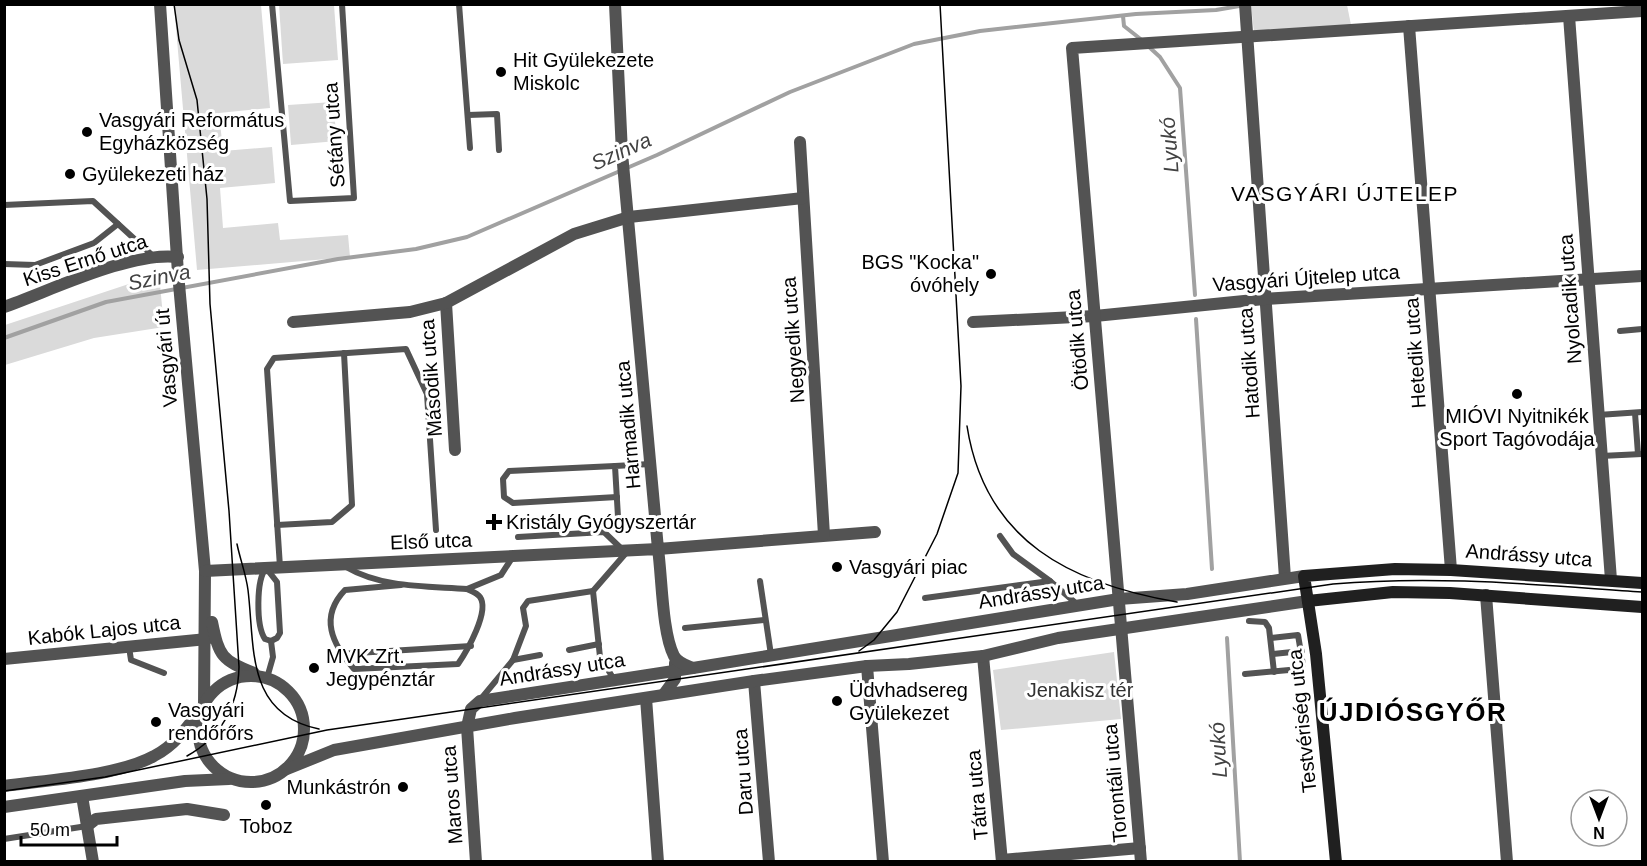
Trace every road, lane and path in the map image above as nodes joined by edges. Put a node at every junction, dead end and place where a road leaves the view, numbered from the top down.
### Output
1 (160, 4) edge
2 (272, 4) edge
3 (342, 4) edge
4 (459, 4) edge
5 (615, 4) edge
6 (1245, 4) edge
7 (1642, 11) edge
8 (1569, 16) junction
9 (1409, 26) junction
10 (1246, 36) junction
11 (468, 116) junction
12 (800, 142) dead end
13 (470, 147) dead end
14 (499, 150) dead end
15 (803, 198) junction
16 (4, 205) edge
17 (628, 216) junction
18 (118, 224) junction
19 (153, 256) junction
20 (178, 257) junction
21 (4, 264) edge
22 (1642, 276) edge
23 (1588, 278) junction
24 (1429, 288) junction
25 (1264, 299) junction
26 (446, 303) junction
27 (4, 307) edge
28 (1095, 316) junction
29 (293, 322) dead end
30 (973, 322) dead end
31 (1642, 329) edge
32 (1620, 331) dead end
33 (344, 353) junction
34 (1642, 412) edge
35 (1635, 413) junction
36 (1598, 415) junction
37 (455, 450) dead end
38 (1640, 454) edge
39 (1601, 456) junction
40 (651, 464) junction
41 (615, 466) junction
42 (617, 497) junction
43 (618, 517) dead end
44 (277, 525) junction
45 (436, 530) dead end
46 (875, 532) dead end
47 (824, 535) junction
48 (1000, 536) dead end
49 (519, 537) dead end
50 (658, 549) junction
51 (626, 553) junction
52 (512, 558) junction
53 (339, 563) junction
54 (280, 567) junction
55 (266, 568) junction
56 (1451, 570) junction
57 (205, 571) junction
58 (1304, 576) junction
59 (1285, 578) junction
60 (1611, 580) junction
61 (759, 581) dead end
62 (1050, 581) junction
63 (1642, 583) edge
64 (401, 585) junction
65 (467, 589) junction
66 (593, 591) junction
67 (1486, 596) junction
68 (925, 598) dead end
69 (207, 599) junction
70 (1119, 599) junction
71 (1308, 601) junction
72 (1079, 606) junction
73 (1642, 607) edge
74 (765, 620) junction
75 (1249, 621) dead end
76 (685, 628) dead end
77 (1121, 629) junction
78 (1271, 638) junction
79 (207, 639) junction
80 (271, 641) junction
81 (599, 644) junction
82 (471, 646) junction
83 (129, 647) junction
84 (568, 650) dead end
85 (1302, 651) junction
86 (340, 654) junction
87 (1273, 654) junction
88 (540, 655) dead end
89 (771, 655) junction
90 (983, 656) junction
91 (675, 657) junction
92 (4, 659) edge
93 (513, 660) junction
94 (867, 666) junction
95 (693, 668) junction
96 (676, 670) junction
97 (1274, 672) junction
98 (164, 673) dead end
99 (1245, 674) dead end
100 (267, 678) junction
101 (615, 681) junction
102 (754, 681) junction
103 (664, 694) junction
104 (646, 698) junction
105 (480, 701) junction
106 (204, 705) junction
107 (467, 727) junction
108 (287, 769) junction
109 (234, 780) junction
110 (4, 786) edge
111 (84, 799) junction
112 (4, 807) edge
113 (224, 815) dead end
114 (87, 826) junction
115 (4, 839) edge
116 (1140, 855) edge
117 (93, 861) edge
118 (476, 861) edge
119 (658, 861) edge
120 (769, 861) edge
121 (883, 861) edge
122 (1002, 861) edge
123 (1336, 861) edge
124 (1507, 861) edge

1 - 20 street, Vasgyári út
2 - 3 lane, Sétány utca
4 - 11 lane
5 - 17 street, Harmadik utca
6 - 10 street, Hatodik utca
7 - 8 street
8 - 9 street
8 - 23 street, Nyolcadik utca
9 - 10 street
9 - 24 street, Hetedik utca
10 - 25 street, Hatodik utca
10 - 28 street, Ötödik utca
11 - 13 lane
11 - 14 lane
12 - 15 street, Negyedik utca
15 - 17 street
15 - 47 street, Negyedik utca
16 - 18 lane
17 - 26 street
17 - 40 street, Harmadik utca
18 - 19 lane
18 - 21 lane
19 - 20 street, Kiss Ernő utca
19 - 27 street, Kiss Ernő utca
20 - 57 street, Vasgyári út
22 - 23 street, Vasgyári Újtelep utca
23 - 24 street, Vasgyári Újtelep utca
23 - 36 street, Nyolcadik utca
24 - 25 street, Vasgyári Újtelep utca
24 - 56 street, Hetedik utca
25 - 28 street, Vasgyári Újtelep utca
25 - 59 street, Hatodik utca
26 - 29 street
26 - 37 street, Második utca
28 - 30 street, Vasgyári Újtelep utca
28 - 70 street, Ötödik utca
31 - 32 lane
33 - 44 lane
33 - 44 lane
33 - 45 lane
34 - 35 lane
35 - 36 lane
35 - 38 lane
36 - 39 street, Nyolcadik utca
38 - 39 lane
39 - 60 street, Nyolcadik utca
40 - 41 lane
40 - 50 street, Harmadik utca
41 - 42 lane
41 - 42 lane
42 - 43 lane
44 - 54 lane
46 - 47 street, Első utca
47 - 50 street, Első utca
48 - 62 lane
49 - 51 lane
50 - 51 street, Első utca
50 - 91 street, Harmadik utca
51 - 52 street, Első utca
51 - 66 lane
52 - 53 street, Első utca
52 - 65 lane
53 - 54 street, Első utca
53 - 64 lane
54 - 55 street, Első utca
55 - 57 street, Első utca
55 - 80 lane
55 - 80 lane
56 - 58 main road, Andrássy utca
56 - 60 main road, Andrássy utca
57 - 69 street, Vasgyári út
58 - 59 street, Andrássy utca
58 - 71 main road, Testvériség utca
59 - 70 street, Andrássy utca
60 - 63 main road, Andrássy utca
61 - 74 lane
62 - 68 lane
62 - 72 lane
64 - 65 lane
64 - 86 lane
65 - 82 lane
66 - 81 lane
66 - 93 lane
67 - 71 main road, Andrássy utca
67 - 73 main road, Andrássy utca
67 - 124 street
69 - 79 street, Vasgyári út
69 - 100 street, Vasgyári út
70 - 72 street, Andrássy utca
70 - 77 street, Ötödik utca
71 - 77 street, Andrássy utca
71 - 123 main road, Testvériség utca
72 - 89 street, Andrássy utca
74 - 76 lane
74 - 89 lane
75 - 78 lane
77 - 90 street, Andrássy utca
77 - 116 street, Torontáli utca
78 - 85 lane
78 - 87 lane
79 - 83 street, Kabók Lajos utca
79 - 106 street, Vasgyári út
80 - 100 lane
81 - 84 lane
81 - 101 lane
82 - 86 lane
82 - 86 lane
83 - 92 street, Kabók Lajos utca
83 - 98 lane
85 - 87 lane
85 - 97 lane
87 - 97 lane
88 - 93 lane
89 - 95 street, Andrássy utca
90 - 94 street, Andrássy utca
90 - 122 street, Tátra utca
91 - 95 street
91 - 96 street, Harmadik utca
93 - 105 lane
94 - 102 street, Andrássy utca
94 - 121 street
95 - 96 street, Andrássy utca
96 - 101 street, Andrássy utca
96 - 103 street
97 - 99 lane
100 - 106 street
100 - 108 street
101 - 105 street, Andrássy utca
102 - 103 street, Andrássy utca
102 - 120 street, Daru utca
103 - 104 street, Andrássy utca
104 - 107 street, Andrássy utca
104 - 119 street
105 - 107 street, Andrássy utca
106 - 109 street
106 - 110 street
107 - 108 street, Andrássy utca
107 - 118 street, Maros utca
108 - 109 street
109 - 111 street
111 - 112 street
111 - 114 street
113 - 114 street
114 - 115 lane
114 - 117 street
116 - 122 street, Tátra utca

